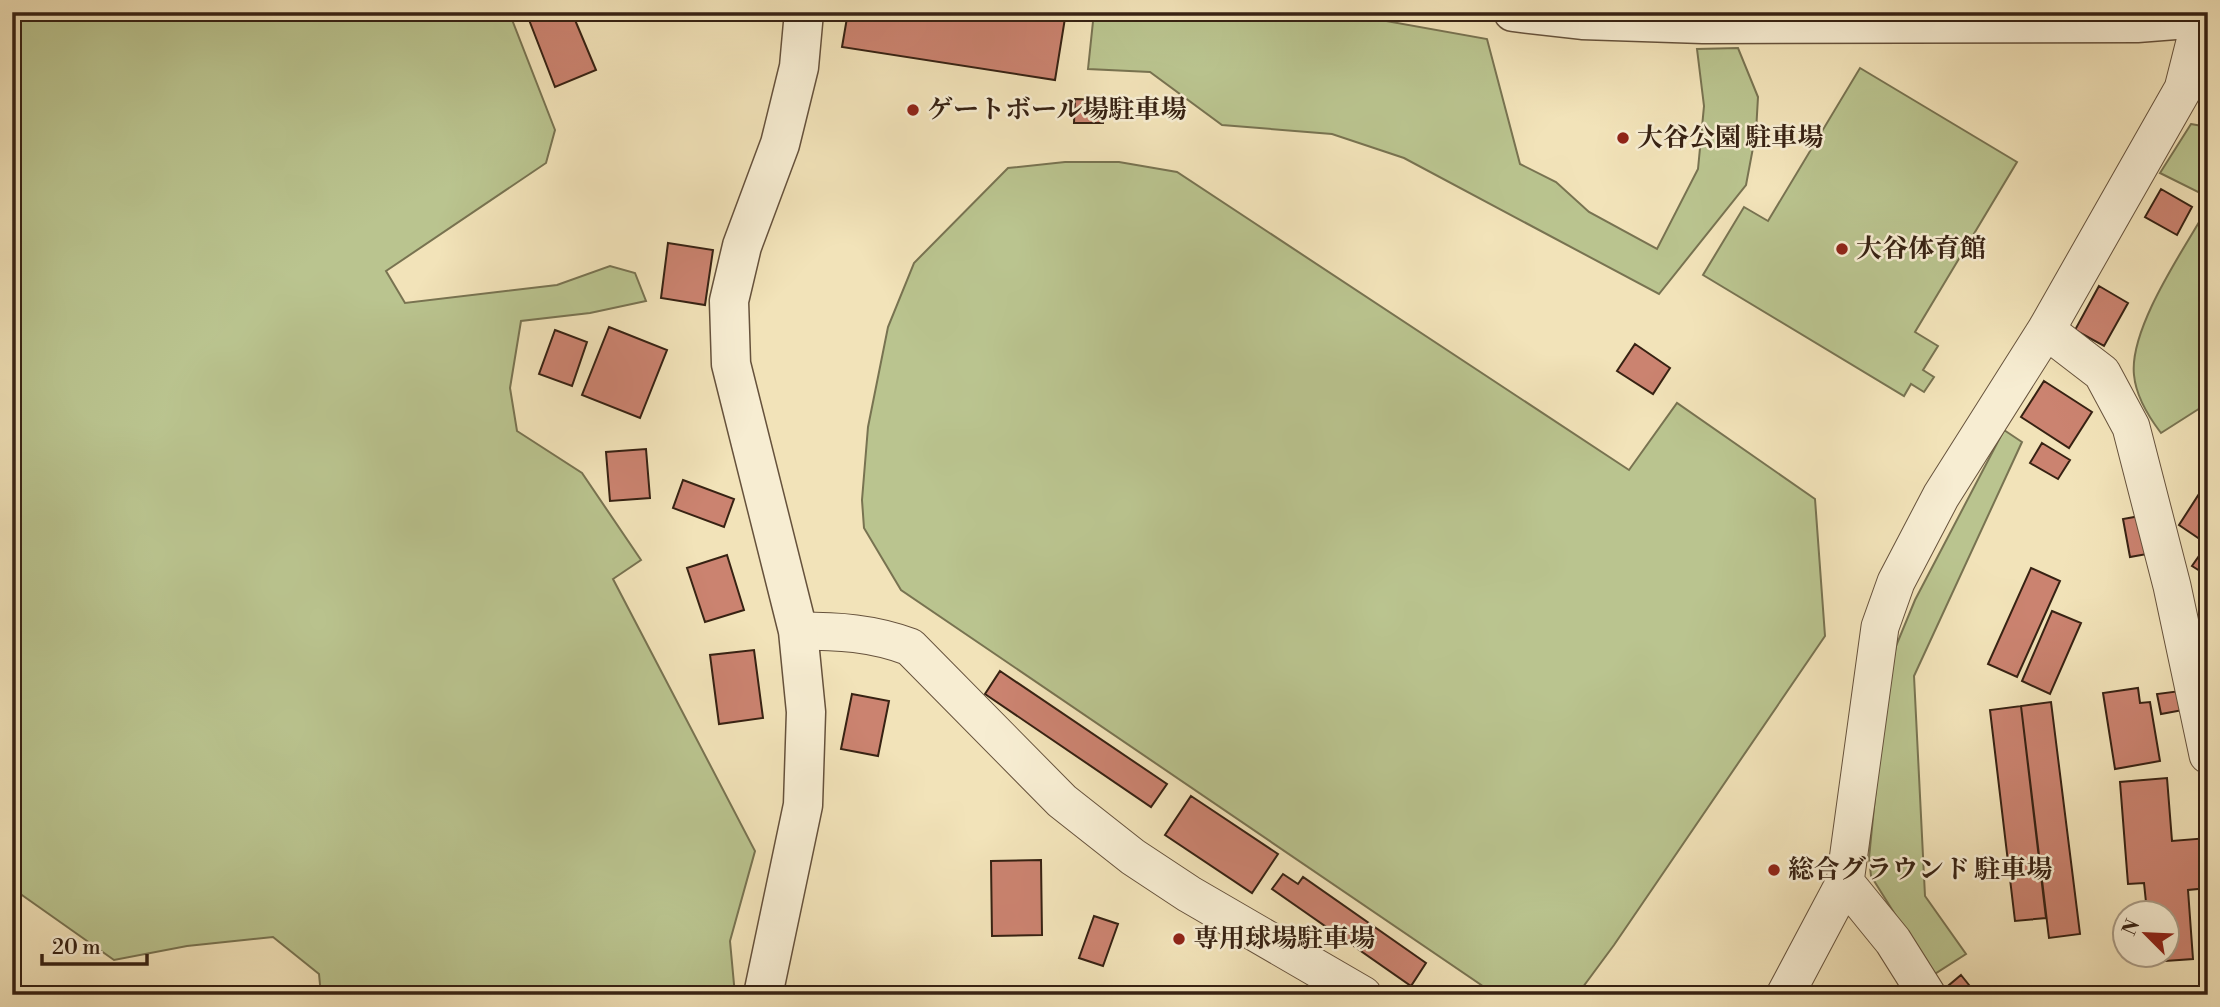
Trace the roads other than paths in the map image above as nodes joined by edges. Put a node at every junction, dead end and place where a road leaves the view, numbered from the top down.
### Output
1 (804, 12) edge
2 (1513, 12) edge
3 (2205, 17) edge
4 (2070, 18) edge
5 (2046, 330) junction
6 (799, 631) junction
7 (2208, 755) edge
8 (1845, 882) junction
9 (763, 995) edge
10 (1363, 995) edge
11 (1785, 995) edge
12 (1927, 995) edge

1 - 6 street
2 - 4 street
3 - 4 street
3 - 5 street
5 - 7 street
5 - 8 street
6 - 9 street
6 - 10 street
8 - 11 street
8 - 12 street

